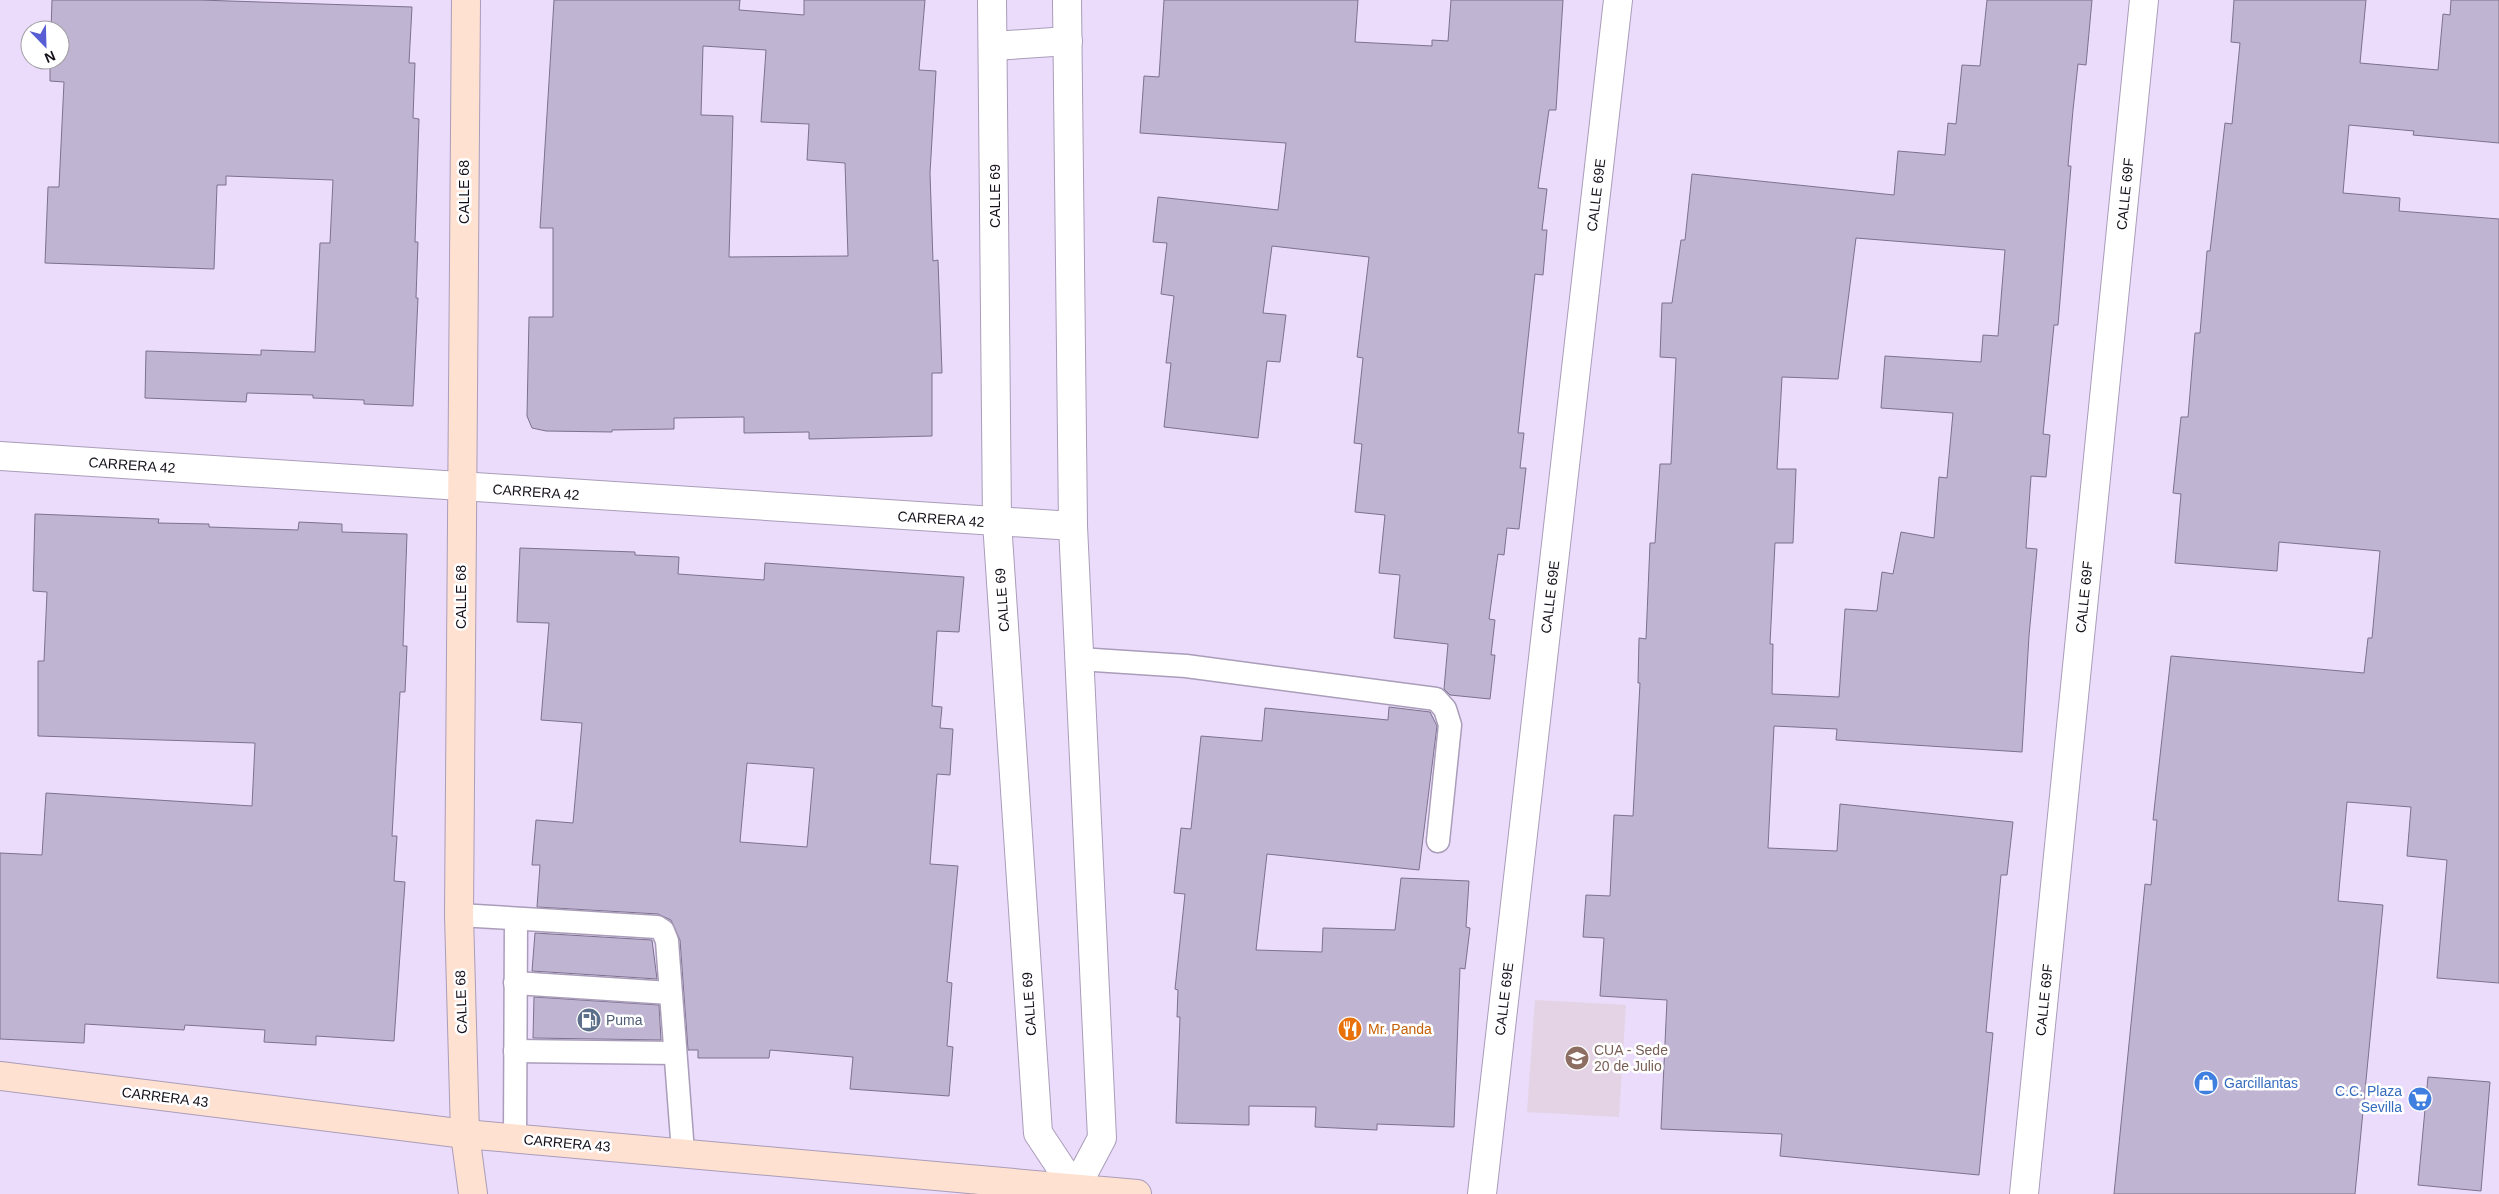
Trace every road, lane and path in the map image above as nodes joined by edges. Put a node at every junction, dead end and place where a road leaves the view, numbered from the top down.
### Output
1 (466, 0) edge
2 (992, 0) edge
3 (1067, 0) edge
4 (1618, 0) edge
5 (2144, 0) edge
6 (1068, 41) junction
7 (994, 46) junction
8 (0, 456) edge
9 (462, 488) junction
10 (997, 522) junction
11 (1073, 526) junction
12 (1079, 659) junction
13 (1438, 841) dead end
14 (458, 915) junction
15 (516, 919) junction
16 (515, 983) junction
17 (670, 992) junction
18 (515, 1051) junction
19 (675, 1054) junction
20 (0, 1076) edge
21 (465, 1134) junction
22 (516, 1139) junction
23 (683, 1152) junction
24 (1075, 1191) edge
25 (473, 1194) edge
26 (1137, 1194) edge
27 (1482, 1194) edge
28 (2024, 1194) edge

1 - 9 street, CALLE 68
2 - 7 street, CALLE 69
3 - 6 street
4 - 27 street, CALLE 69E
5 - 28 street, CALLE 69F
6 - 7 street
6 - 11 street
7 - 10 street, CALLE 69
8 - 9 street, CARRERA 42
9 - 10 street, CARRERA 42
9 - 14 street, CALLE 68
10 - 11 street, CARRERA 42
10 - 24 street, CALLE 69
11 - 12 street
12 - 13 lane
12 - 24 street
14 - 15 lane
14 - 21 street, CALLE 68
15 - 16 lane
15 - 17 lane
16 - 17 lane
16 - 18 lane
17 - 19 lane
18 - 19 lane
18 - 22 lane
19 - 23 lane
20 - 21 street, CARRERA 43
21 - 22 street, CARRERA 43
21 - 25 street, CALLE 68
22 - 23 street, CARRERA 43
23 - 24 street, CARRERA 43
24 - 26 street, CARRERA 43

